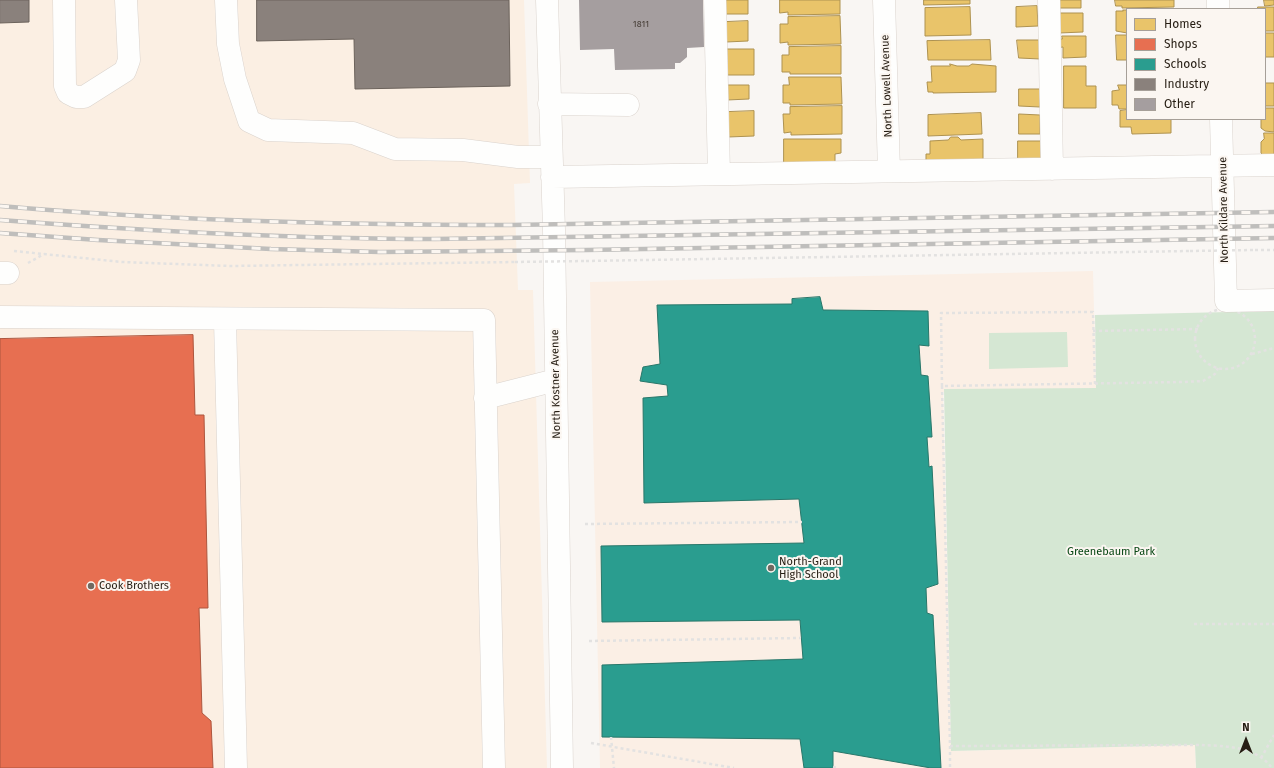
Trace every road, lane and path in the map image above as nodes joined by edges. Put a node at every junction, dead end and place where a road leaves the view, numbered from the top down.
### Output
1 (64, 0) edge
2 (126, 0) edge
3 (226, 0) edge
4 (547, 0) edge
5 (715, 0) edge
6 (884, 0) edge
7 (1049, 0) edge
8 (549, 104) junction
9 (628, 105) dead end
10 (1221, 120) edge
11 (1274, 165) edge
12 (1222, 166) junction
13 (551, 167) junction
14 (1052, 169) junction
15 (889, 171) junction
16 (719, 174) junction
17 (8, 250) dead end
18 (1274, 250) edge
19 (1274, 300) edge
20 (0, 317) edge
21 (225, 320) junction
22 (1198, 329) junction
23 (1093, 330) junction
24 (1274, 348) edge
25 (1251, 354) junction
26 (1218, 368) junction
27 (556, 380) junction
28 (1095, 384) junction
29 (942, 386) junction
30 (485, 398) junction
31 (802, 522) dead end
32 (586, 524) dead end
33 (1194, 624) dead end
34 (1274, 624) edge
35 (801, 638) dead end
36 (588, 641) dead end
37 (1274, 735) edge
38 (611, 737) dead end
39 (591, 743) dead end
40 (612, 746) junction
41 (950, 746) junction
42 (1261, 758) junction
43 (833, 767) dead end
44 (236, 768) edge
45 (494, 768) edge
46 (562, 768) edge
47 (614, 768) edge
48 (734, 768) edge
49 (838, 768) edge
50 (950, 768) edge
51 (1272, 768) edge

1 - 2 street
3 - 13 street
4 - 8 street, North Kostner Avenue
5 - 16 street
6 - 15 street, North Lowell Avenue
7 - 14 street
8 - 9 street
8 - 13 street, North Kostner Avenue
10 - 12 street, North Kildare Avenue
11 - 12 street
12 - 14 street
12 - 19 street, North Kildare Avenue
13 - 16 street
13 - 27 street, North Kostner Avenue
14 - 15 street
15 - 16 street
17 - 18 path, bridge
20 - 21 street
21 - 30 street
21 - 44 street
22 - 23 path
22 - 25 path
22 - 26 path
23 - 28 path
23 - 29 path
24 - 25 path
25 - 26 path
26 - 28 path
27 - 30 street
27 - 46 street, North Kostner Avenue
28 - 29 path
29 - 41 path
30 - 45 street
31 - 32 path
33 - 34 path
35 - 36 path
37 - 42 path
38 - 40 path
39 - 40 path
40 - 47 path
40 - 48 path
41 - 42 path
41 - 50 path
42 - 51 path
43 - 49 path

